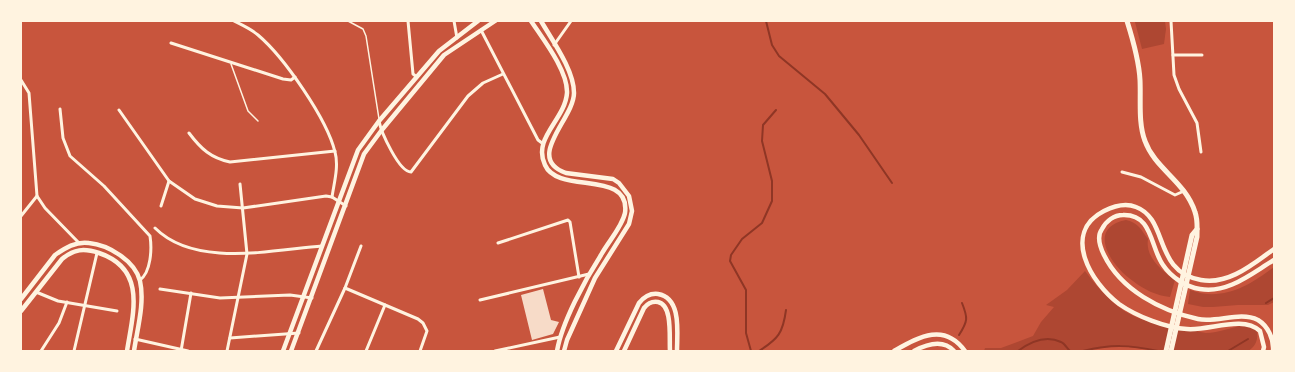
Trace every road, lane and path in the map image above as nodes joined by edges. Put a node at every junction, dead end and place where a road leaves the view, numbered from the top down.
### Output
1 (234, 21) edge
2 (348, 21) edge
3 (408, 21) edge
4 (454, 21) edge
5 (478, 21) edge
6 (495, 21) edge
7 (531, 21) edge
8 (541, 21) edge
9 (571, 21) edge
10 (1127, 21) edge
11 (1171, 21) edge
12 (481, 30) junction
13 (457, 38) junction
14 (171, 43) dead end
15 (554, 45) junction
16 (549, 48) junction
17 (1173, 55) junction
18 (1202, 55) dead end
19 (231, 63) junction
20 (503, 74) junction
21 (295, 77) junction
22 (417, 77) junction
23 (21, 80) edge
24 (422, 82) junction
25 (60, 109) dead end
26 (119, 110) dead end
27 (258, 121) dead end
28 (379, 121) junction
29 (381, 131) junction
30 (189, 133) dead end
31 (542, 143) junction
32 (549, 146) junction
33 (335, 151) junction
34 (1201, 152) dead end
35 (1122, 172) dead end
36 (169, 181) junction
37 (240, 184) dead end
38 (625, 190) junction
39 (1184, 191) junction
40 (620, 195) junction
41 (38, 196) junction
42 (332, 197) junction
43 (338, 203) junction
44 (161, 206) dead end
45 (346, 206) junction
46 (243, 208) junction
47 (21, 216) edge
48 (155, 228) dead end
49 (1194, 236) junction
50 (79, 243) junction
51 (498, 243) dead end
52 (322, 246) junction
53 (360, 246) dead end
54 (1274, 249) edge
55 (81, 250) junction
56 (97, 253) junction
57 (247, 254) junction
58 (1274, 260) edge
59 (589, 274) junction
60 (579, 277) junction
61 (595, 278) junction
62 (140, 280) junction
63 (30, 287) junction
64 (345, 288) junction
65 (160, 289) dead end
66 (36, 292) junction
67 (192, 293) junction
68 (661, 295) junction
69 (304, 297) junction
70 (312, 298) junction
71 (21, 299) edge
72 (237, 299) junction
73 (480, 300) dead end
74 (67, 302) junction
75 (659, 302) junction
76 (86, 305) junction
77 (385, 305) junction
78 (134, 310) junction
79 (21, 311) edge
80 (117, 311) dead end
81 (139, 311) junction
82 (669, 319) junction
83 (676, 319) junction
84 (290, 333) junction
85 (299, 333) junction
86 (560, 337) junction
87 (230, 338) junction
88 (135, 340) junction
89 (567, 340) junction
90 (1274, 346) edge
91 (1264, 349) edge
92 (181, 350) edge
93 (41, 351) edge
94 (74, 351) edge
95 (127, 351) edge
96 (134, 351) edge
97 (188, 351) edge
98 (227, 351) edge
99 (283, 351) edge
100 (291, 351) edge
101 (316, 351) edge
102 (366, 351) edge
103 (420, 351) edge
104 (495, 351) edge
105 (557, 351) edge
106 (564, 351) edge
107 (616, 351) edge
108 (624, 351) edge
109 (670, 351) edge
110 (678, 351) edge
111 (894, 351) edge
112 (914, 351) edge
113 (954, 351) edge
114 (965, 351) edge
115 (1166, 351) edge
116 (1171, 351) edge
117 (1273, 351) edge

1 - 21 street
2 - 28 lane
3 - 22 street
4 - 13 street
5 - 13 main road
6 - 12 main road
7 - 16 main road
8 - 15 main road
9 - 15 street
10 - 39 main road
11 - 17 street
12 - 20 street
12 - 24 main road
13 - 22 main road
14 - 19 street
15 - 16 main road
15 - 32 main road
16 - 31 main road
17 - 18 street
17 - 34 street
19 - 21 street
19 - 27 lane
20 - 29 street
20 - 31 street
21 - 33 street
22 - 24 main road
22 - 28 main road
23 - 41 street
24 - 29 main road
25 - 62 street
26 - 36 street
28 - 29 street
28 - 43 main road
29 - 45 main road
30 - 33 street
31 - 32 main road
31 - 40 main road
32 - 38 main road
33 - 42 street
35 - 39 street
36 - 44 street
36 - 46 street
37 - 46 street
38 - 40 main road
38 - 61 main road
39 - 49 main road
40 - 59 main road
41 - 47 street
41 - 50 street
42 - 43 street
42 - 46 street
43 - 45 street
43 - 52 main road
45 - 70 main road
46 - 57 street
48 - 57 street
49 - 115 main road
49 - 116 main road
50 - 55 main road
50 - 62 main road
50 - 63 main road
51 - 60 street
52 - 57 street
52 - 69 main road
53 - 64 street
54 - 91 main road
55 - 56 main road
55 - 66 main road
56 - 76 street
56 - 78 main road
57 - 72 street
58 - 90 main road
59 - 60 street
59 - 61 main road
59 - 86 main road
60 - 73 street
61 - 89 main road
62 - 81 main road
63 - 66 main road
63 - 71 main road
64 - 77 street
64 - 101 street
65 - 67 street
66 - 74 street
66 - 79 main road
67 - 72 street
67 - 92 street
68 - 75 main road
68 - 83 main road
68 - 107 main road
69 - 70 street
69 - 72 street
69 - 84 main road
70 - 85 main road
72 - 87 street
74 - 76 street
74 - 93 street
75 - 82 main road
75 - 108 main road
76 - 80 street
76 - 94 street
77 - 102 street
77 - 103 street
78 - 81 main road
78 - 95 main road
81 - 88 main road
82 - 83 main road
82 - 109 main road
83 - 110 main road
84 - 85 street
84 - 87 street
84 - 99 main road
85 - 100 main road
86 - 89 main road
86 - 104 street
86 - 105 main road
87 - 98 street
88 - 92 street
88 - 96 main road
89 - 106 main road
90 - 91 main road
90 - 117 main road
92 - 97 street
111 - 114 main road
112 - 113 main road

